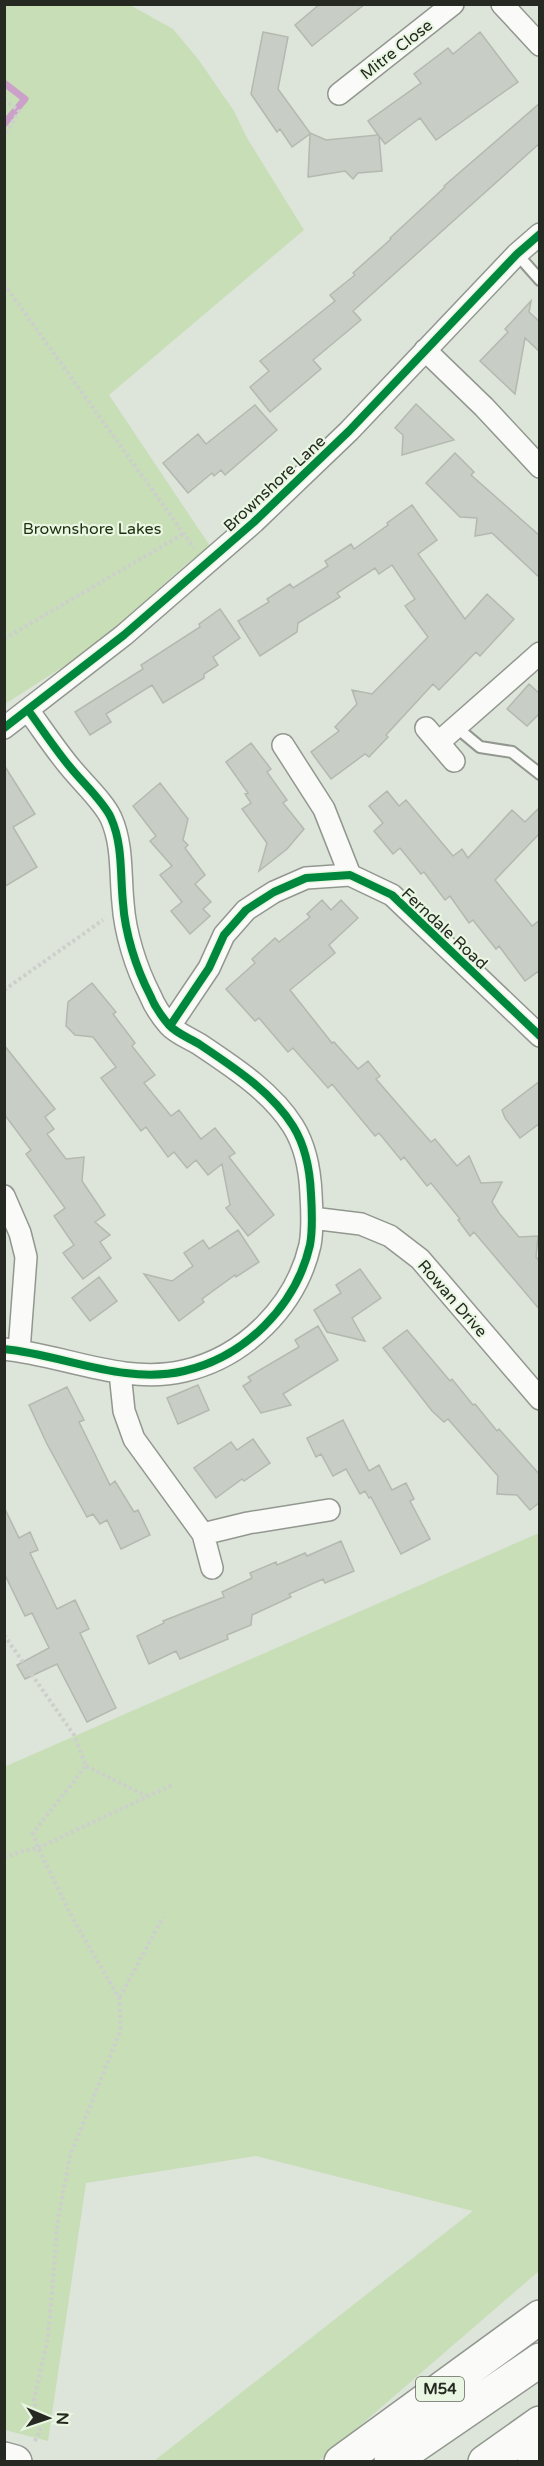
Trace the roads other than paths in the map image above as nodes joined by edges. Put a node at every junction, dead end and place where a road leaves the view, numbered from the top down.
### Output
1 (453, 4) edge
2 (502, 4) edge
3 (540, 45) edge
4 (339, 94) dead end
5 (540, 234) edge
6 (518, 254) junction
7 (540, 280) edge
8 (425, 350) junction
9 (540, 467) edge
10 (540, 653) edge
11 (28, 710) junction
12 (456, 727) junction
13 (4, 728) edge
14 (283, 745) dead end
15 (454, 761) dead end
16 (540, 774) edge
17 (350, 875) junction
18 (170, 1026) junction
19 (540, 1036) edge
20 (4, 1196) edge
21 (312, 1218) junction
22 (12, 1350) edge
23 (120, 1373) junction
24 (540, 1399) edge
25 (329, 1510) dead end
26 (203, 1534) junction
27 (212, 1569) dead end
28 (540, 2317) edge
29 (540, 2360) edge
30 (540, 2423) edge
31 (25, 2452) edge
32 (540, 2458) edge
33 (4, 2459) edge
34 (341, 2462) edge
35 (391, 2462) edge
36 (485, 2462) edge
37 (534, 2462) edge

1 - 4 street, Mitre Close
2 - 3 street
5 - 6 street, Brownshore Lane
6 - 7 lane
6 - 8 street, Brownshore Lane
8 - 9 street
8 - 11 street, Brownshore Lane
10 - 12 street
11 - 13 street, Brownshore Lane
11 - 18 street
12 - 15 street
12 - 16 lane
14 - 17 street
17 - 18 street, Ferndale Road
17 - 19 street, Ferndale Road
18 - 21 street
20 - 22 street
21 - 23 street
21 - 24 street, Rowan Drive
22 - 23 street
23 - 26 street
25 - 26 street
26 - 27 street
28 - 34 main road, M54
29 - 35 main road
30 - 36 main road
31 - 33 main road
32 - 37 main road

